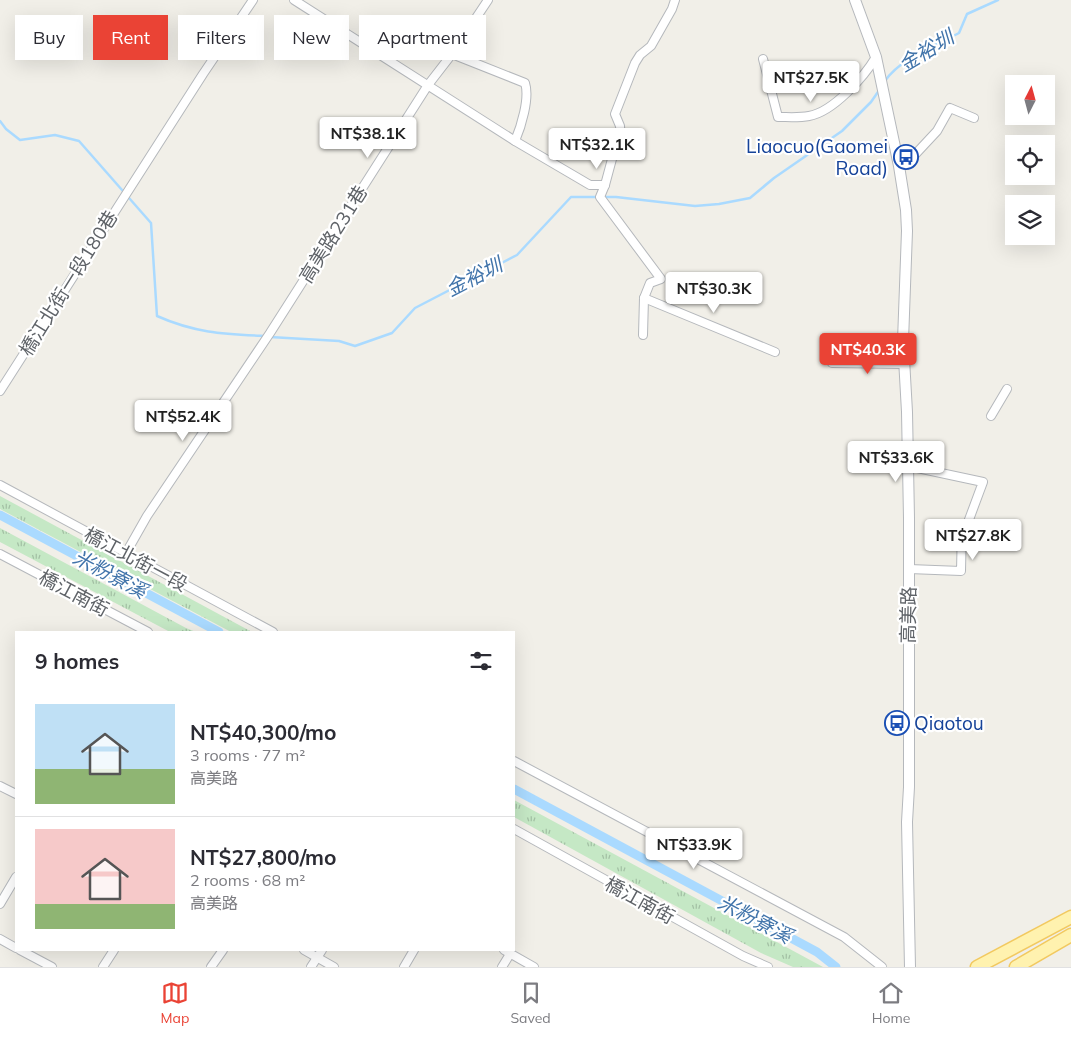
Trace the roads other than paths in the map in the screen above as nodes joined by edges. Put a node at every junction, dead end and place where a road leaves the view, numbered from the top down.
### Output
1 (253, 0) edge
2 (294, 0) edge
3 (488, 0) edge
4 (674, 0) edge
5 (855, 0) edge
6 (478, 15) edge
7 (876, 57) junction
8 (763, 59) dead end
9 (447, 60) edge
10 (467, 60) edge
11 (428, 85) junction
12 (974, 118) dead end
13 (515, 140) junction
14 (899, 166) junction
15 (605, 185) junction
16 (644, 298) junction
17 (643, 335) dead end
18 (775, 352) dead end
19 (832, 363) dead end
20 (904, 364) junction
21 (1007, 389) dead end
22 (0, 391) edge
23 (991, 416) dead end
24 (908, 466) junction
25 (0, 485) edge
26 (126, 553) junction
27 (0, 554) edge
28 (909, 570) junction
29 (146, 631) edge
30 (267, 631) edge
31 (515, 766) edge
32 (0, 786) edge
33 (15, 794) edge
34 (515, 830) edge
35 (15, 879) edge
36 (0, 904) edge
37 (1071, 917) edge
38 (1071, 936) edge
39 (0, 939) edge
40 (15, 947) edge
41 (22, 951) edge
42 (113, 951) edge
43 (222, 951) edge
44 (306, 951) edge
45 (321, 951) edge
46 (413, 951) edge
47 (507, 952) edge
48 (317, 958) junction
49 (52, 967) edge
50 (103, 967) edge
51 (211, 967) edge
52 (311, 967) edge
53 (334, 967) edge
54 (404, 967) edge
55 (502, 967) edge
56 (534, 967) edge
57 (768, 967) edge
58 (882, 967) edge
59 (910, 967) edge
60 (977, 967) edge
61 (1016, 967) edge

1 - 22 street, 橋江北街一段180巷
2 - 11 street
3 - 6 street, 高美路231巷
4 - 15 street
5 - 7 street, 高美路
7 - 8 street
7 - 14 street, 高美路
9 - 11 street, 高美路231巷
10 - 13 street
11 - 13 street
11 - 26 street, 高美路231巷
12 - 14 street
13 - 15 street
14 - 20 street, 高美路
15 - 16 street
16 - 17 street
16 - 18 street
19 - 20 street
20 - 24 street, 高美路
21 - 23 street
24 - 28 street, 高美路
24 - 28 street
25 - 26 street, 橋江北街一段
26 - 30 street, 橋江北街一段
27 - 29 street, 橋江南街
28 - 59 street, 高美路
31 - 58 street
32 - 33 street
34 - 57 street, 橋江南街
35 - 36 street
37 - 60 main road
38 - 61 main road
39 - 40 street
41 - 49 street
42 - 50 street
43 - 51 street
44 - 48 street
45 - 48 street
46 - 54 street
47 - 55 street
47 - 56 street
48 - 52 street
48 - 53 street

